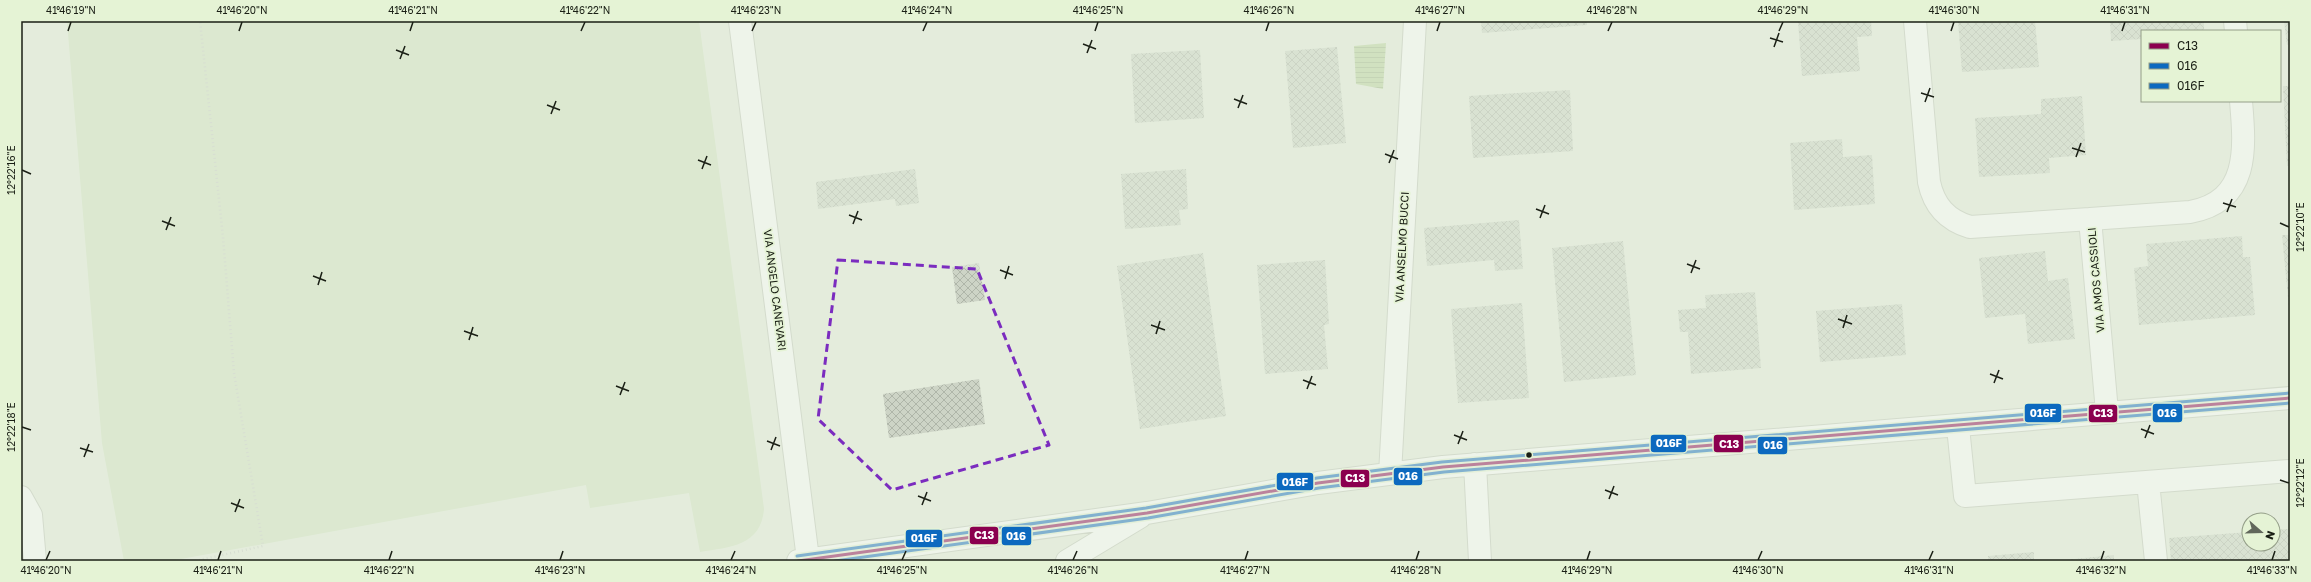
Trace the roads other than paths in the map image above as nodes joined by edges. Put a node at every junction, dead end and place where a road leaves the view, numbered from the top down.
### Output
1 (740, 21) edge
2 (1415, 21) edge
3 (1915, 21) edge
4 (2242, 102) edge
5 (2090, 219) junction
6 (2290, 398) edge
7 (2107, 412) junction
8 (1958, 427) junction
9 (1475, 464) junction
10 (2290, 471) edge
11 (1390, 474) junction
12 (2148, 482) junction
13 (21, 497) edge
14 (1148, 513) junction
15 (854, 558) edge
16 (803, 560) edge
17 (36, 561) edge
18 (1067, 561) edge
19 (1480, 561) edge
20 (2156, 561) edge

1 - 16 street, VIA ANGELO CANEVARI
2 - 11 street, VIA ANSELMO BUCCI
3 - 5 street
4 - 5 street, VIA AMOS CASSIOLI
5 - 7 street, VIA AMOS CASSIOLI
6 - 7 street
7 - 8 street
8 - 9 street
8 - 12 street
9 - 11 street
9 - 19 street
10 - 12 street
11 - 14 street
12 - 20 street
13 - 17 street
14 - 15 street
14 - 18 street
15 - 16 street

